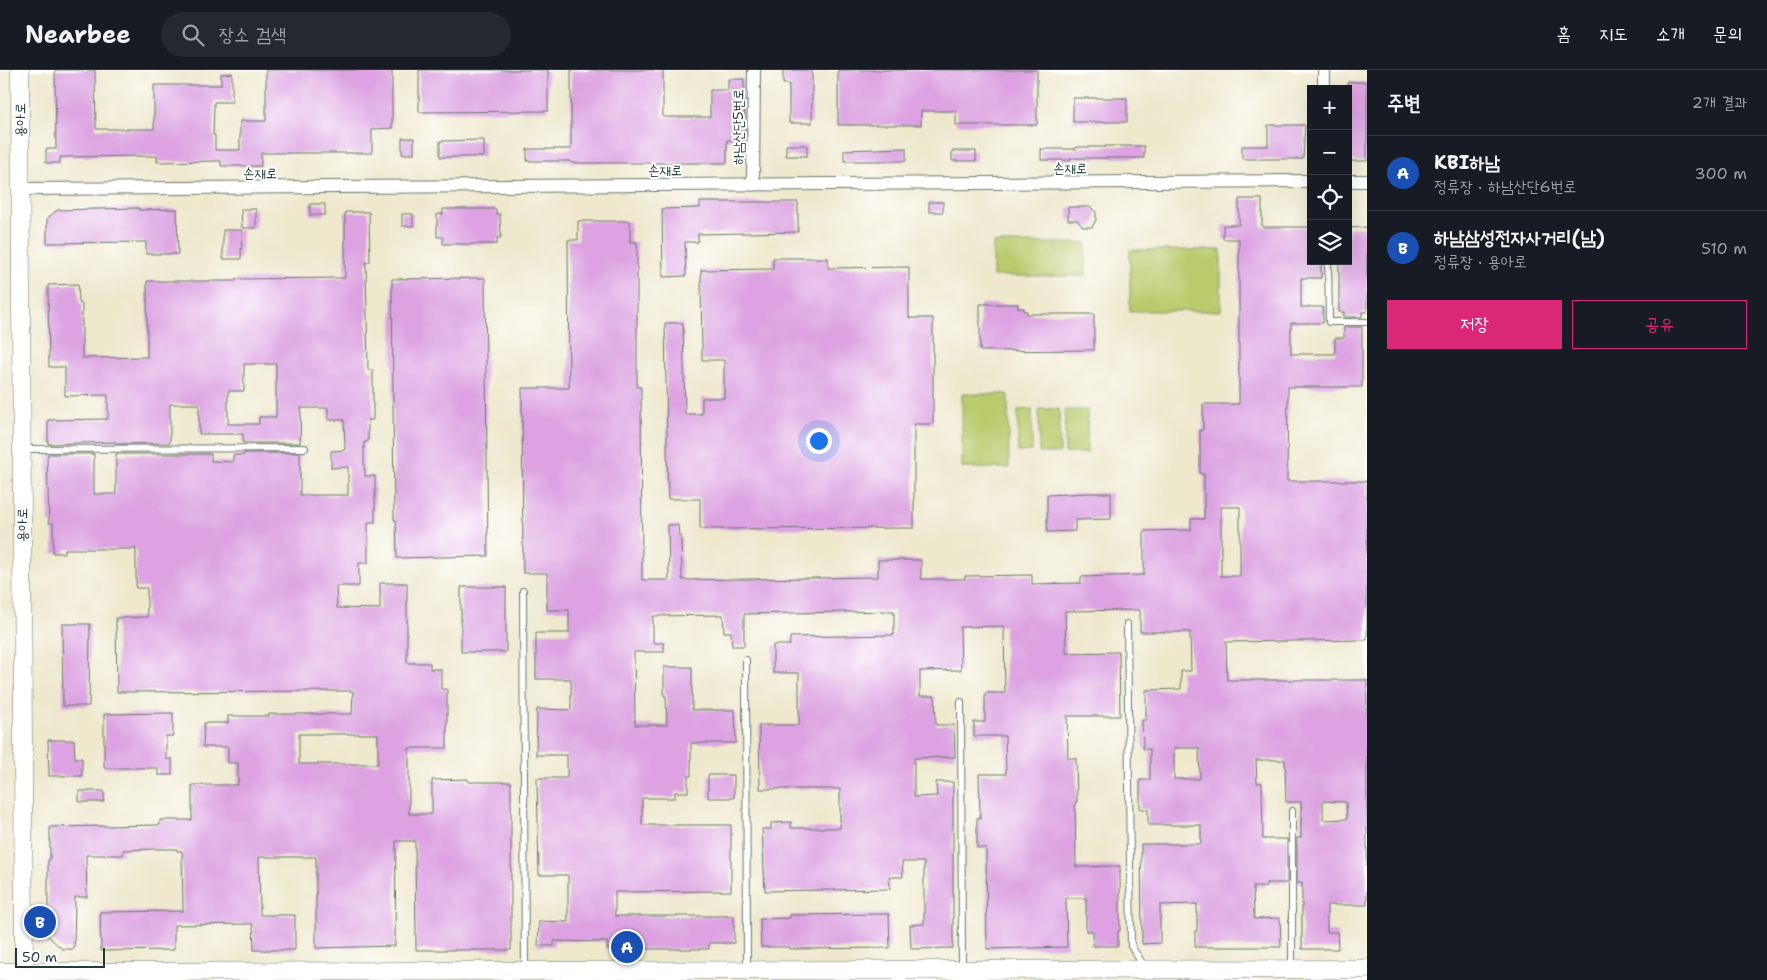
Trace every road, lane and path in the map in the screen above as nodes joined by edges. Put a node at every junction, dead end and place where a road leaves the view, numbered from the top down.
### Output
1 (20, 70) edge
2 (754, 70) edge
3 (1324, 70) edge
4 (1324, 85) edge
5 (1307, 181) edge
6 (1352, 181) edge
7 (1367, 181) edge
8 (753, 185) junction
9 (20, 189) junction
10 (1328, 265) edge
11 (1367, 322) edge
12 (305, 448) dead end
13 (21, 449) junction
14 (523, 591) dead end
15 (1127, 624) dead end
16 (746, 660) dead end
17 (961, 702) dead end
18 (1292, 811) dead end
19 (1292, 969) junction
20 (747, 970) junction
21 (962, 970) junction
22 (525, 971) junction
23 (0, 972) edge
24 (1359, 973) edge
25 (1146, 975) edge
26 (24, 976) edge
27 (204, 976) edge

1 - 9 street, 용아로
2 - 8 street, 하남산단5번로
3 - 4 street
5 - 8 street, 손재로
6 - 7 street
8 - 9 street, 손재로
9 - 13 street, 용아로
10 - 11 lane
12 - 13 lane
13 - 26 street, 용아로
14 - 22 lane
15 - 25 lane
16 - 20 lane
17 - 21 lane
18 - 19 lane
19 - 24 street
19 - 25 street
20 - 21 street
20 - 22 street
21 - 25 street
22 - 27 street
23 - 26 street
26 - 27 street

